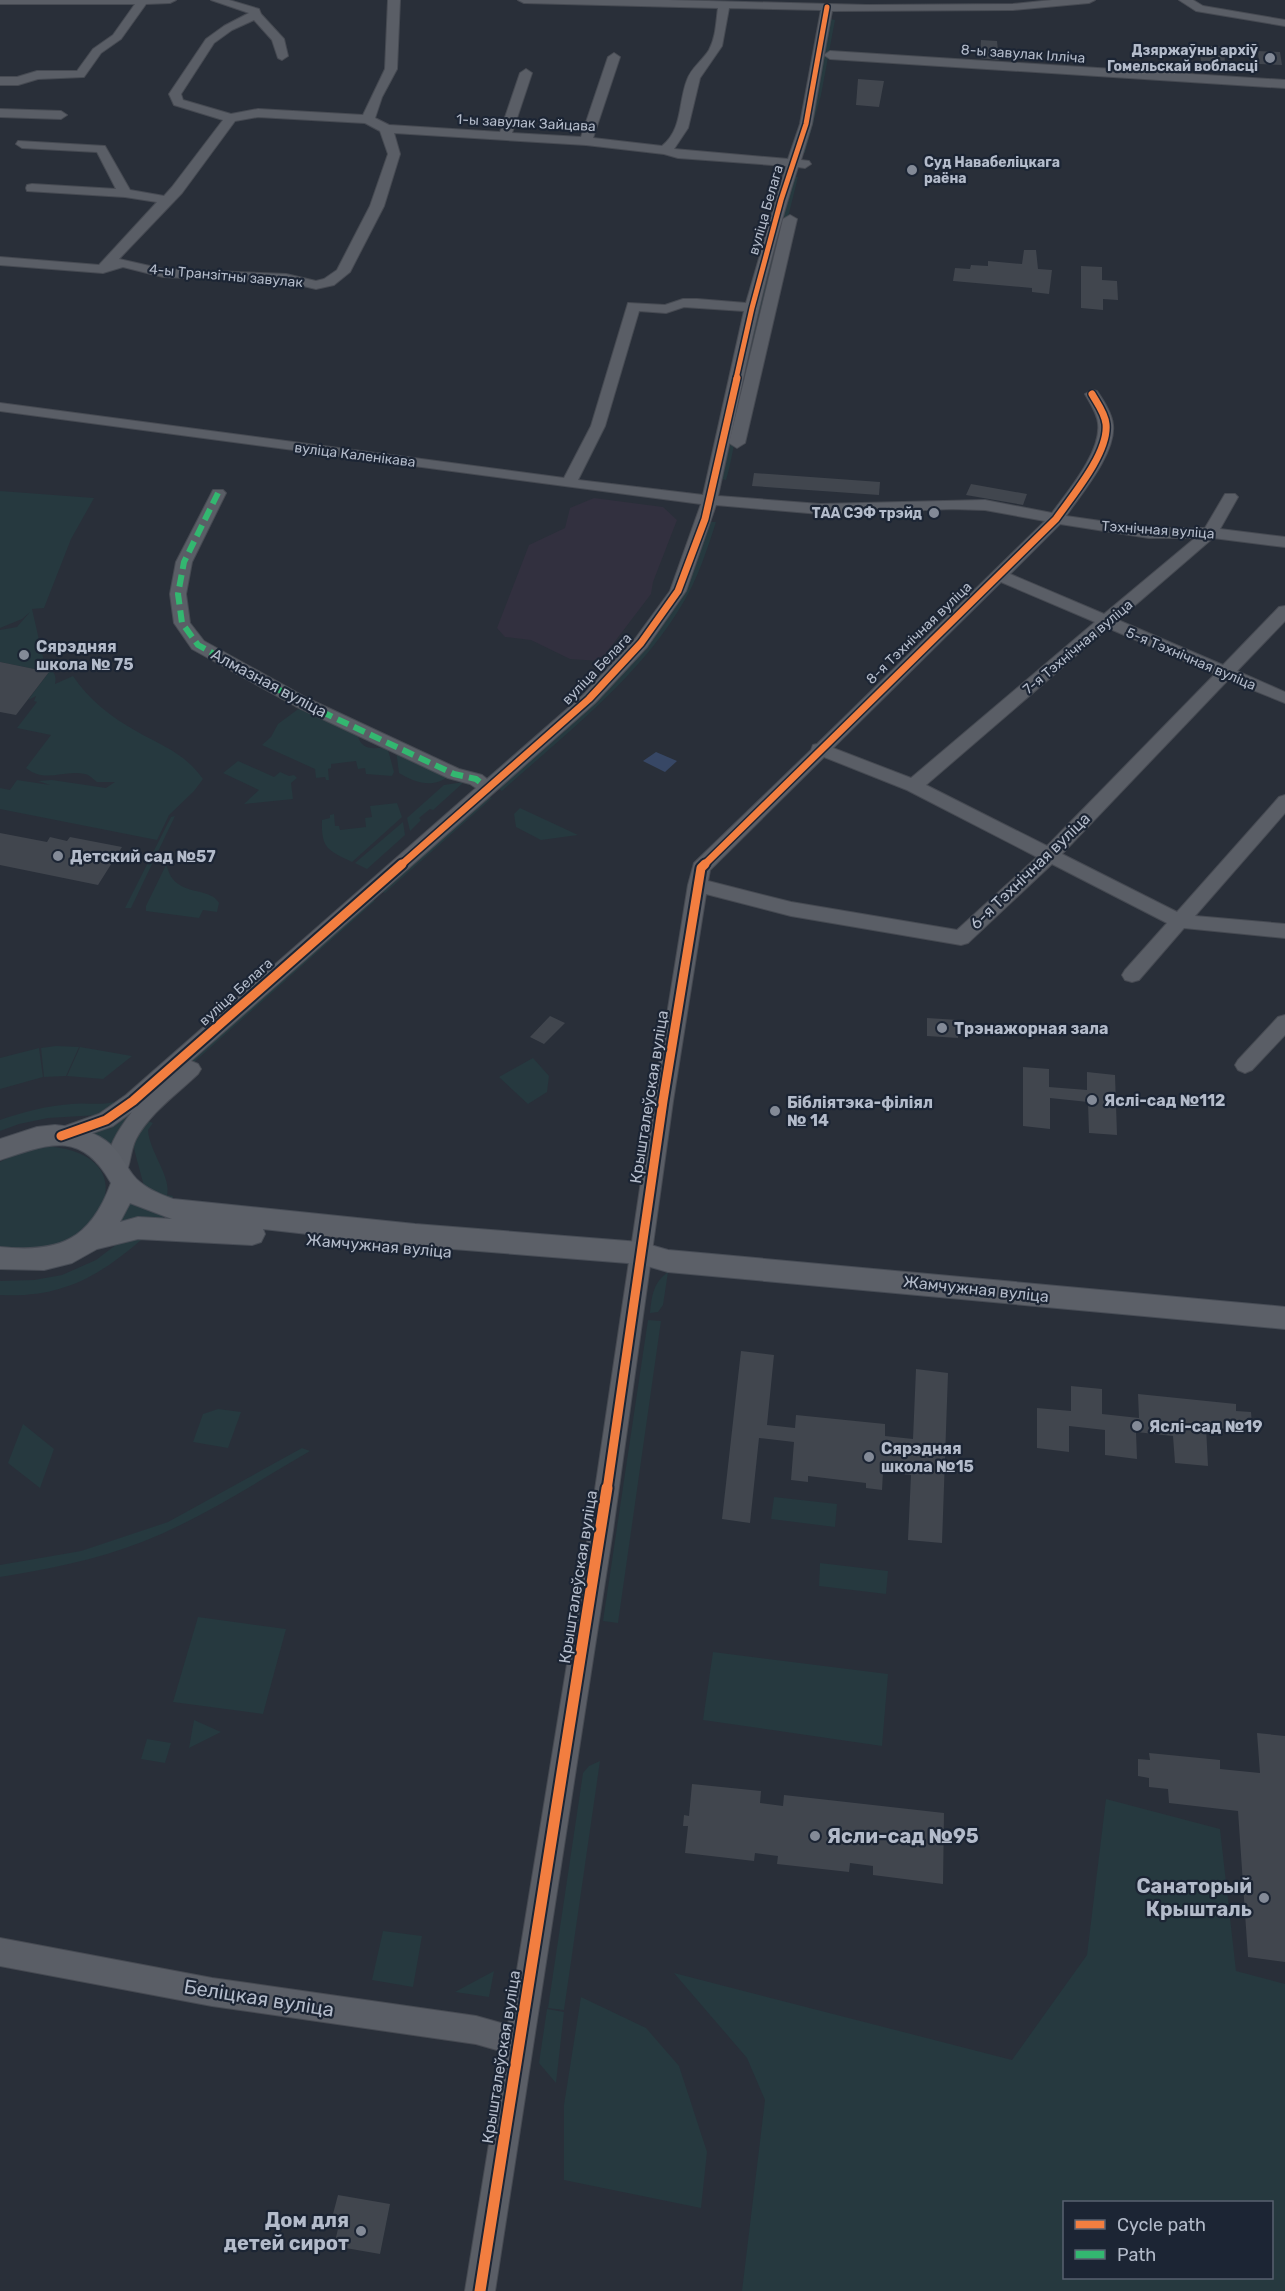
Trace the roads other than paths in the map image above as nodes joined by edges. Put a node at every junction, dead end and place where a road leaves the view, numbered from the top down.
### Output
1 (143, 0) edge
2 (170, 0) edge
3 (217, 0) edge
4 (394, 0) edge
5 (524, 0) edge
6 (1089, 0) edge
7 (1185, 0) edge
8 (0, 1) edge
9 (724, 5) junction
10 (834, 7) junction
11 (255, 15) junction
12 (1285, 23) edge
13 (831, 55) junction
14 (282, 56) dead end
15 (614, 57) dead end
16 (526, 73) dead end
17 (0, 81) edge
18 (1285, 84) edge
19 (0, 113) edge
20 (61, 115) dead end
21 (231, 118) junction
22 (368, 119) junction
23 (386, 129) junction
24 (505, 136) junction
25 (586, 141) junction
26 (22, 144) dead end
27 (665, 150) junction
28 (799, 164) junction
29 (32, 188) dead end
30 (125, 193) junction
31 (167, 200) junction
32 (0, 261) edge
33 (103, 269) junction
34 (752, 308) junction
35 (1092, 394) dead end
36 (0, 407) edge
37 (568, 483) junction
38 (218, 493) dead end
39 (1230, 497) dead end
40 (717, 501) junction
41 (1056, 519) junction
42 (1210, 533) junction
43 (1285, 542) edge
44 (999, 575) junction
45 (1285, 611) edge
46 (1106, 623) junction
47 (1224, 674) junction
48 (1285, 698) edge
49 (819, 749) junction
50 (914, 786) junction
51 (489, 789) junction
52 (1285, 801) edge
53 (1049, 856) junction
54 (699, 876) junction
55 (1179, 921) junction
56 (1285, 931) edge
57 (1132, 975) dead end
58 (1285, 1022) edge
59 (1245, 1065) dead end
60 (61, 1136) junction
61 (0, 1150) edge
62 (121, 1176) junction
63 (91, 1240) junction
64 (639, 1259) junction
65 (6, 1262) edge
66 (1285, 1318) edge
67 (0, 1952) edge
68 (519, 2042) junction
69 (480, 2291) edge

1 - 2 street
1 - 8 street
1 - 17 street
3 - 11 street
4 - 22 street
5 - 9 street
6 - 10 street
7 - 12 street
9 - 10 street
9 - 27 street
10 - 13 street, вуліца Белага
10 - 28 street, вуліца Белага
11 - 14 street
11 - 21 street
13 - 18 street, 8-ы завулак Ілліча
13 - 28 street, вуліца Белага
15 - 25 street
16 - 24 street
19 - 20 street
21 - 22 street
21 - 31 street
22 - 23 street
23 - 24 street, 1-ы завулак Зайцава
23 - 33 street, 4-ы Транзітны завулак
24 - 25 street, 1-ы завулак Зайцава
25 - 27 street, 1-ы завулак Зайцава
26 - 30 street
27 - 28 street, 1-ы завулак Зайцава
28 - 34 street, вуліца Белага
28 - 40 street, вуліца Белага
29 - 30 street
30 - 31 street
31 - 33 street
32 - 33 street, 4-ы Транзітны завулак
34 - 37 street
34 - 40 street, вуліца Белага
35 - 41 street, 8-я Тэхнічная вуліца
36 - 37 street, вуліца Каленікава
37 - 40 street, вуліца Каленікава
38 - 51 street, Алмазная вуліца
39 - 42 street, 7-я Тэхнічная вуліца
40 - 41 street, Тэхнічная вуліца
40 - 51 street, вуліца Белага
40 - 62 street, вуліца Белага
41 - 42 street, Тэхнічная вуліца
41 - 44 street, 8-я Тэхнічная вуліца
42 - 43 street, Тэхнічная вуліца
42 - 46 street, 7-я Тэхнічная вуліца
44 - 46 street, 5-я Тэхнічная вуліца
44 - 49 street, 8-я Тэхнічная вуліца
45 - 47 street, 6-я Тэхнічная вуліца
46 - 47 street, 5-я Тэхнічная вуліца
46 - 50 street, 7-я Тэхнічная вуліца
47 - 48 street, 5-я Тэхнічная вуліца
47 - 53 street, 6-я Тэхнічная вуліца
49 - 50 street
49 - 54 street, 8-я Тэхнічная вуліца
50 - 53 street
51 - 60 street, вуліца Белага
52 - 55 street
53 - 54 street, 6-я Тэхнічная вуліца
53 - 55 street
54 - 64 street, Крышталеўская вуліца
55 - 56 street
55 - 57 street
58 - 59 street
60 - 61 main road, Жамчужная вуліца
60 - 62 main road, Жамчужная вуліца
62 - 63 main road
62 - 64 main road, Жамчужная вуліца
63 - 64 main road, Жамчужная вуліца
63 - 65 main road
64 - 66 main road, Жамчужная вуліца
64 - 68 street, Крышталеўская вуліца
67 - 68 street, Беліцкая вуліца
68 - 69 street, Крышталеўская вуліца

